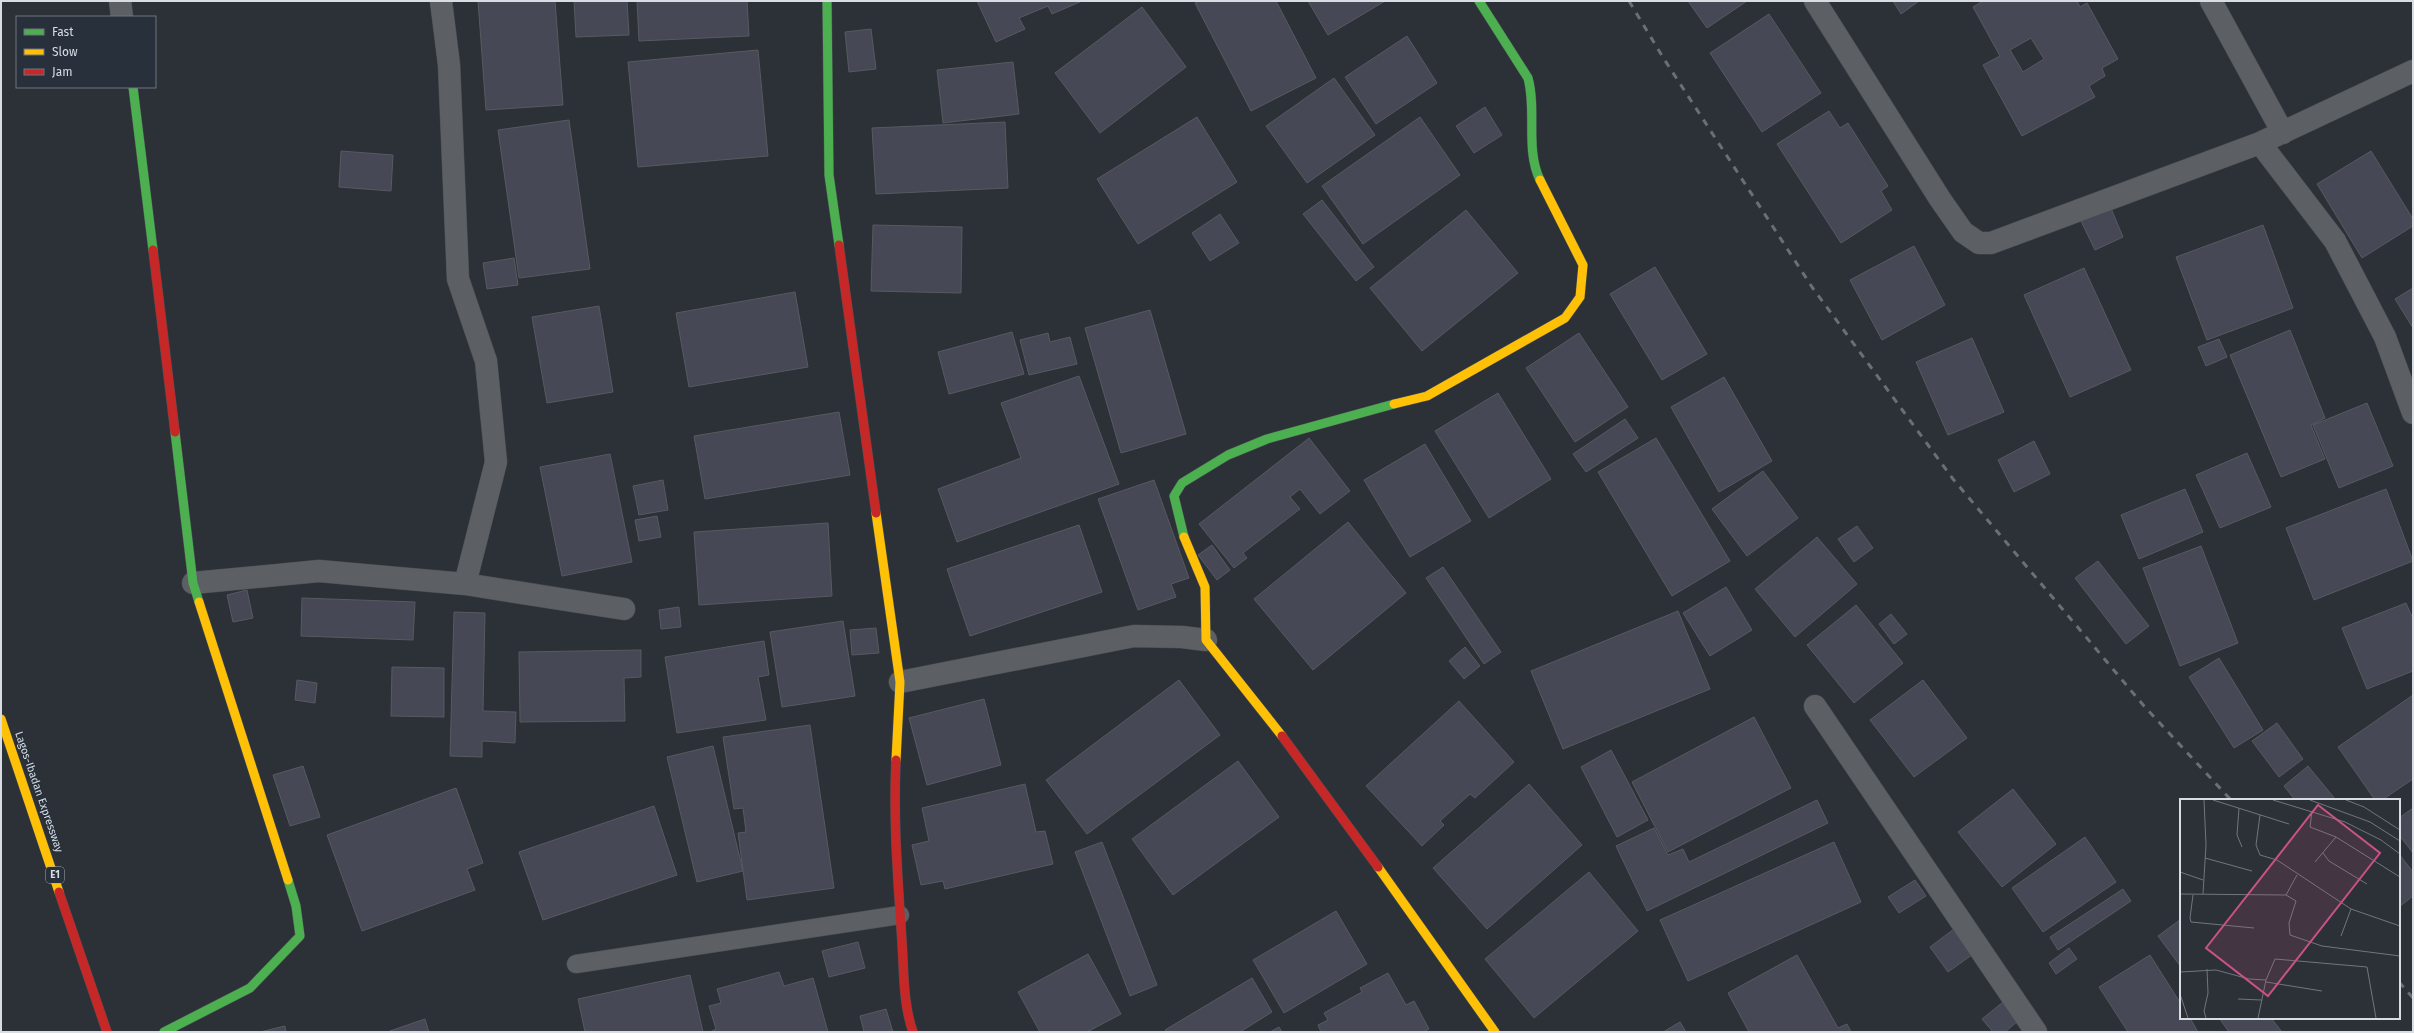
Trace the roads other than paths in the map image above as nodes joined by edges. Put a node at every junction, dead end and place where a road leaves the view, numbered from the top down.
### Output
1 (120, 1) edge
2 (441, 1) edge
3 (826, 1) edge
4 (1479, 1) edge
5 (1814, 1) edge
6 (2211, 1) edge
7 (122, 16) edge
8 (2413, 71) edge
9 (133, 88) edge
10 (2283, 133) junction
11 (2260, 143) junction
12 (2413, 413) edge
13 (193, 583) junction
14 (465, 584) junction
15 (624, 609) dead end
16 (1206, 640) junction
17 (900, 682) junction
18 (1815, 706) dead end
19 (1, 719) edge
20 (900, 915) junction
21 (576, 964) dead end
22 (107, 1032) edge
23 (164, 1032) edge
24 (914, 1032) edge
25 (1495, 1032) edge
26 (2036, 1032) edge

1 - 7 street
2 - 14 street
3 - 17 main road
4 - 16 main road
5 - 11 street
6 - 10 street
8 - 10 street
9 - 13 main road
10 - 11 street
11 - 12 street
13 - 14 street
13 - 23 main road
14 - 15 street
16 - 17 street
16 - 25 main road
17 - 20 main road
18 - 26 street
19 - 22 main road, Lagos-Ibadan Expressway / E1
20 - 21 lane
20 - 24 main road

